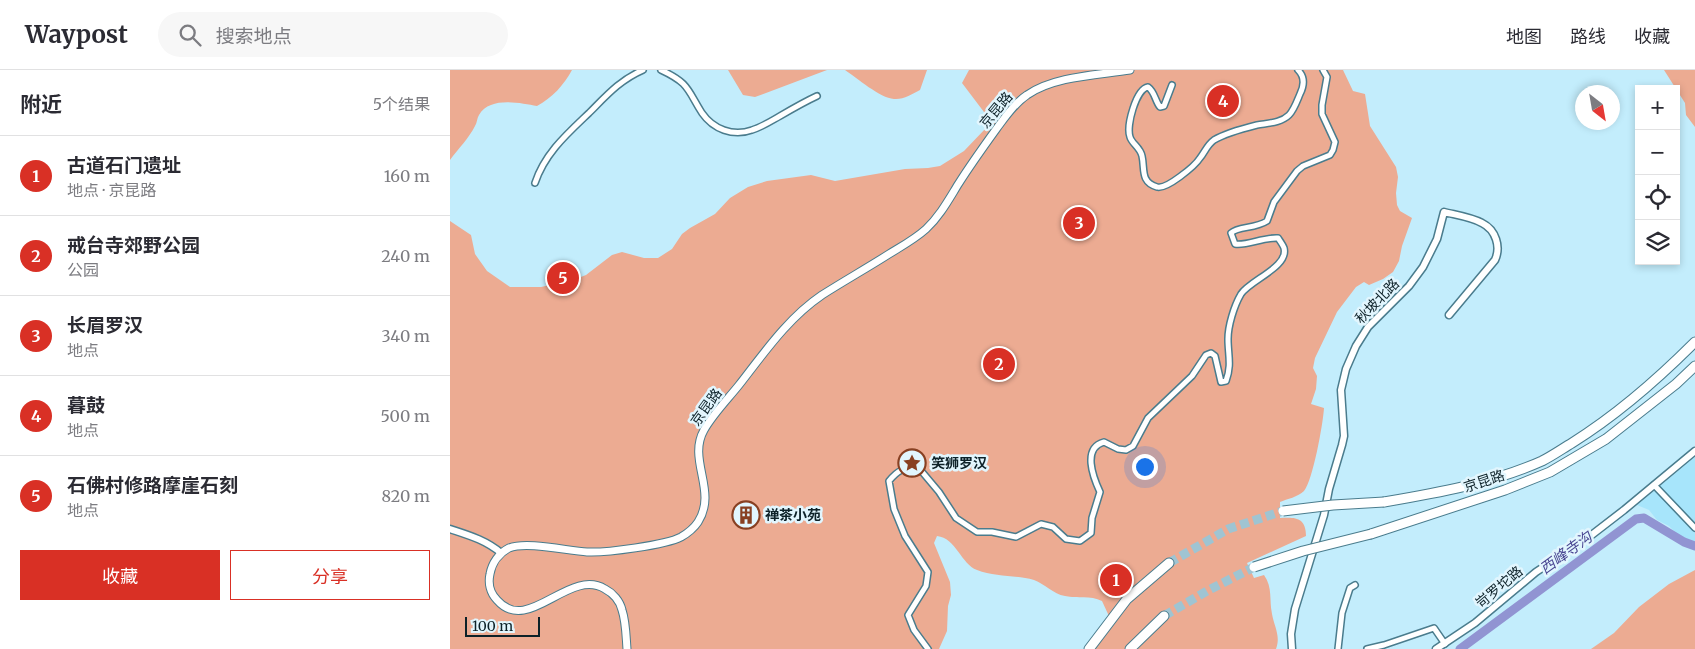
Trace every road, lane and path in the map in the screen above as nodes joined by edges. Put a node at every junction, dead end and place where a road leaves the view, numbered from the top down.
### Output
1 (643, 70) edge
2 (661, 70) edge
3 (1130, 70) edge
4 (1298, 70) edge
5 (1323, 70) edge
6 (1172, 85) dead end
7 (817, 96) dead end
8 (535, 183) dead end
9 (1449, 315) dead end
10 (1695, 342) edge
11 (1695, 366) edge
12 (1695, 451) edge
13 (1654, 485) junction
14 (1283, 511) tunnel mouth
15 (1695, 528) edge
16 (450, 529) edge
17 (501, 553) junction
18 (1168, 563) tunnel mouth
19 (1254, 567) tunnel mouth
20 (1355, 585) dead end
21 (1164, 616) tunnel mouth
22 (1445, 644) junction
23 (627, 649) edge
24 (928, 649) edge
25 (1089, 649) edge
26 (1130, 649) edge
27 (1292, 649) edge
28 (1338, 649) edge
29 (1367, 649) edge
30 (1436, 649) edge

1 - 8 street
2 - 7 street
3 - 17 main road, 京昆路
4 - 6 street
5 - 24 street
9 - 27 street, 秋坡北路
10 - 14 highway, 京昆路, bridge
11 - 19 highway, 京昆路, bridge
12 - 13 street, 岢罗坨路
13 - 15 street
13 - 22 street, 岢罗坨路
16 - 17 street
17 - 23 main road
18 - 25 highway
20 - 28 street
21 - 26 highway
22 - 29 street
22 - 30 street, 岢罗坨路

